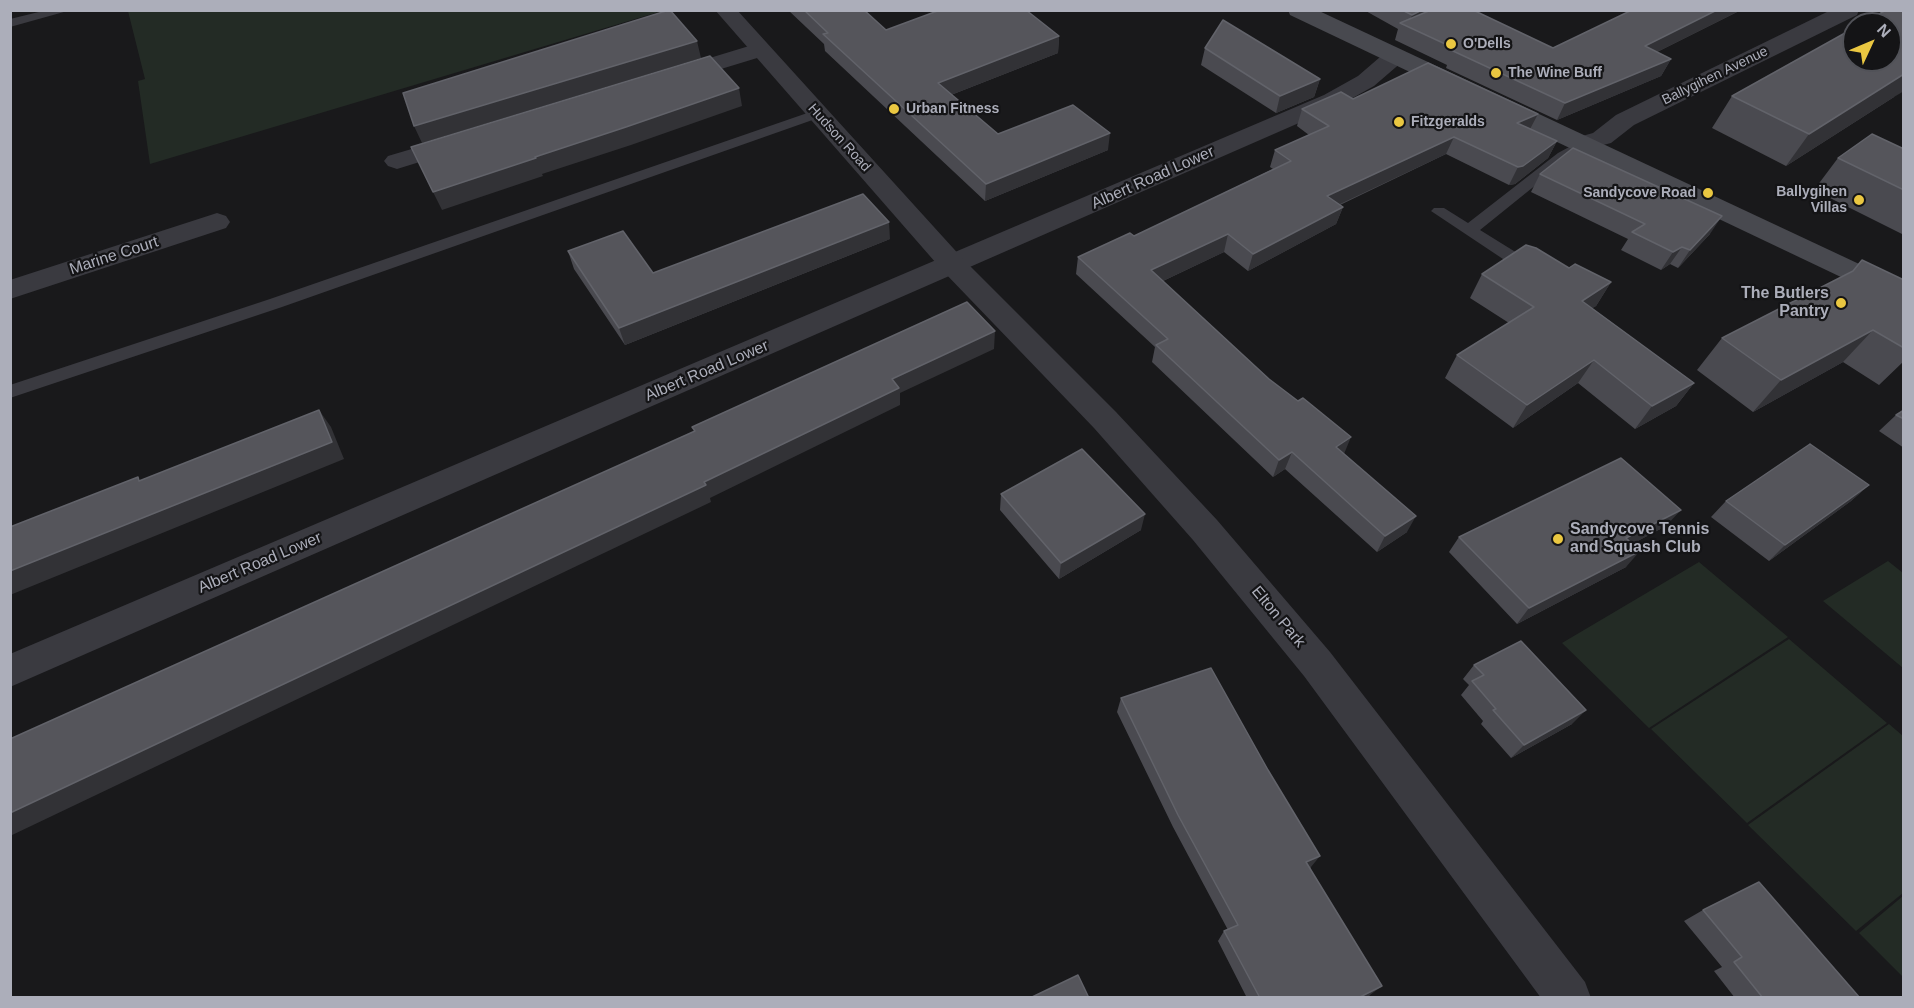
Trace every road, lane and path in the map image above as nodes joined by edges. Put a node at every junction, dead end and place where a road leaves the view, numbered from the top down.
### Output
1 (65, 10) edge
2 (725, 10) edge
3 (1298, 10) edge
4 (1849, 10) edge
5 (10, 23) edge
6 (759, 50) junction
7 (1395, 56) junction
8 (657, 81) edge
9 (816, 114) junction
10 (476, 137) edge
11 (1584, 143) junction
12 (396, 161) dead end
13 (1439, 211) dead end
14 (217, 222) dead end
15 (1469, 230) junction
16 (953, 265) junction
17 (1524, 265) edge
18 (10, 290) edge
19 (1904, 297) edge
20 (10, 392) edge
21 (10, 671) edge
22 (1569, 998) edge

1 - 5 lane
2 - 6 street, Hudson Road
3 - 7 main road
4 - 11 street, Ballygihen Avenue
6 - 8 street
6 - 9 street, Hudson Road
7 - 11 main road
7 - 16 street, Albert Road Lower
9 - 16 street, Hudson Road
9 - 20 lane
10 - 12 street
11 - 15 lane
11 - 19 main road
13 - 15 lane
14 - 18 street, Marine Court
15 - 17 lane
16 - 21 street, Albert Road Lower
16 - 22 street, Elton Park

